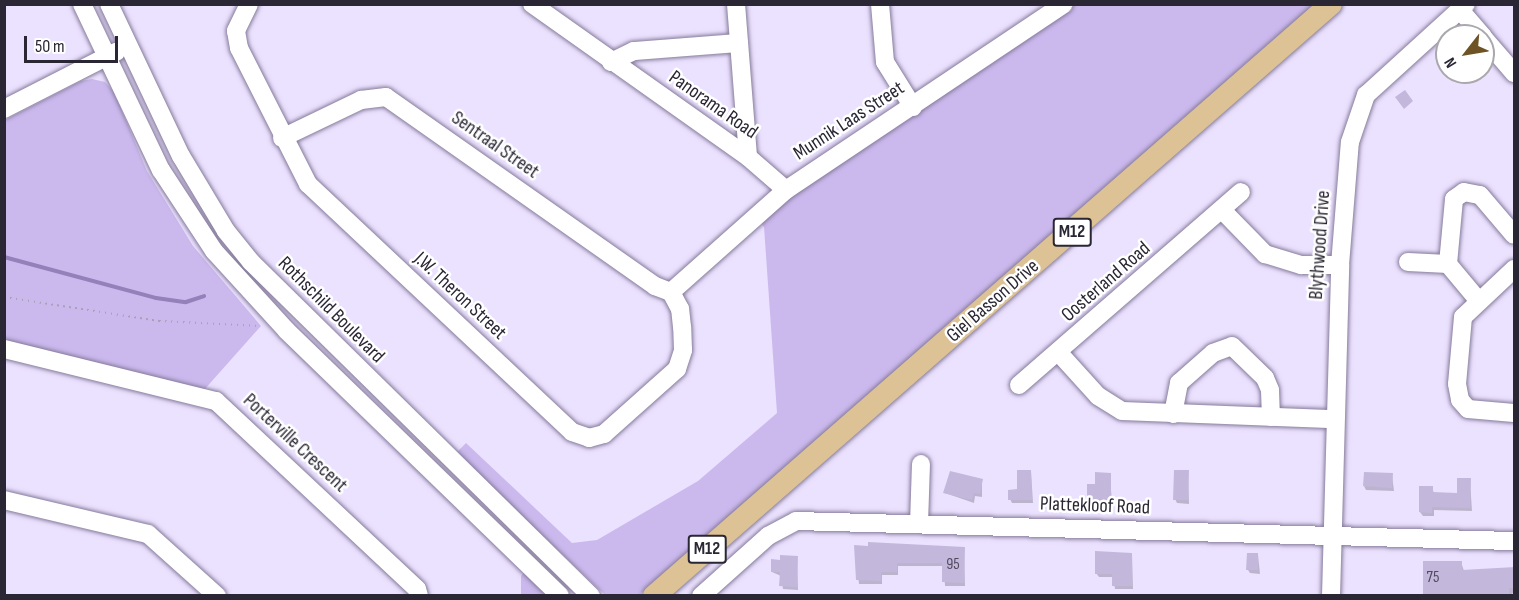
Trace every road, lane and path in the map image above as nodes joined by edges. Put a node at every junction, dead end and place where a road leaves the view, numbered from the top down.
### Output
1 (82, 4) edge
2 (109, 4) edge
3 (249, 4) edge
4 (532, 4) edge
5 (736, 4) edge
6 (880, 4) edge
7 (1064, 4) edge
8 (1331, 4) edge
9 (1463, 7) edge
10 (1475, 24) edge
11 (739, 43) junction
12 (129, 46) junction
13 (1495, 50) edge
14 (107, 56) junction
15 (611, 62) junction
16 (1515, 73) edge
17 (913, 107) junction
18 (4, 109) edge
19 (282, 138) junction
20 (748, 157) junction
21 (786, 190) junction
22 (1241, 192) dead end
23 (1222, 210) junction
24 (1515, 235) edge
25 (1408, 262) dead end
26 (1448, 264) junction
27 (1340, 265) junction
28 (1515, 269) edge
29 (672, 292) junction
30 (4, 297) edge
31 (1478, 300) junction
32 (287, 332) junction
33 (4, 348) edge
34 (1059, 353) junction
35 (1019, 386) dead end
36 (1515, 413) edge
37 (1173, 414) junction
38 (1271, 417) junction
39 (1335, 419) junction
40 (921, 464) dead end
41 (4, 500) edge
42 (920, 524) junction
43 (1332, 535) junction
44 (1515, 541) edge
45 (217, 596) edge
46 (419, 596) edge
47 (560, 596) edge
48 (591, 596) edge
49 (654, 596) edge
50 (701, 596) edge
51 (1330, 596) edge

1 - 14 street
2 - 12 street, Rothschild Boulevard
3 - 19 street, J.W. Theron Street
4 - 15 street, Panorama Road
5 - 11 street
6 - 17 street
7 - 17 street, Munnik Laas Street
8 - 49 main road, Giel Basson Drive / M12
9 - 10 street
9 - 27 street, Blythwood Drive
11 - 15 street, Panorama Road
11 - 20 street
12 - 14 street
12 - 48 street, Rothschild Boulevard
13 - 16 street
14 - 18 street
14 - 32 street
15 - 20 street, Panorama Road
17 - 21 street, Munnik Laas Street
19 - 29 street, Sentraal Street
19 - 29 street, J.W. Theron Street
20 - 21 street, Panorama Road
21 - 29 street, Munnik Laas Street
22 - 23 street, Oosterland Road
23 - 27 street
23 - 34 street, Oosterland Road
24 - 26 street
25 - 26 street
26 - 31 street
27 - 39 street, Blythwood Drive
28 - 31 street
30 - 32 path
31 - 36 street
32 - 47 street
33 - 46 street, Porterville Crescent
34 - 35 street, Oosterland Road
34 - 37 street
37 - 38 street
37 - 38 street
38 - 39 street
39 - 43 street, Blythwood Drive
40 - 42 street
41 - 45 street
42 - 43 street, Plattekloof Road
42 - 50 street, Plattekloof Road
43 - 44 street, Plattekloof Road
43 - 51 street, Blythwood Drive

